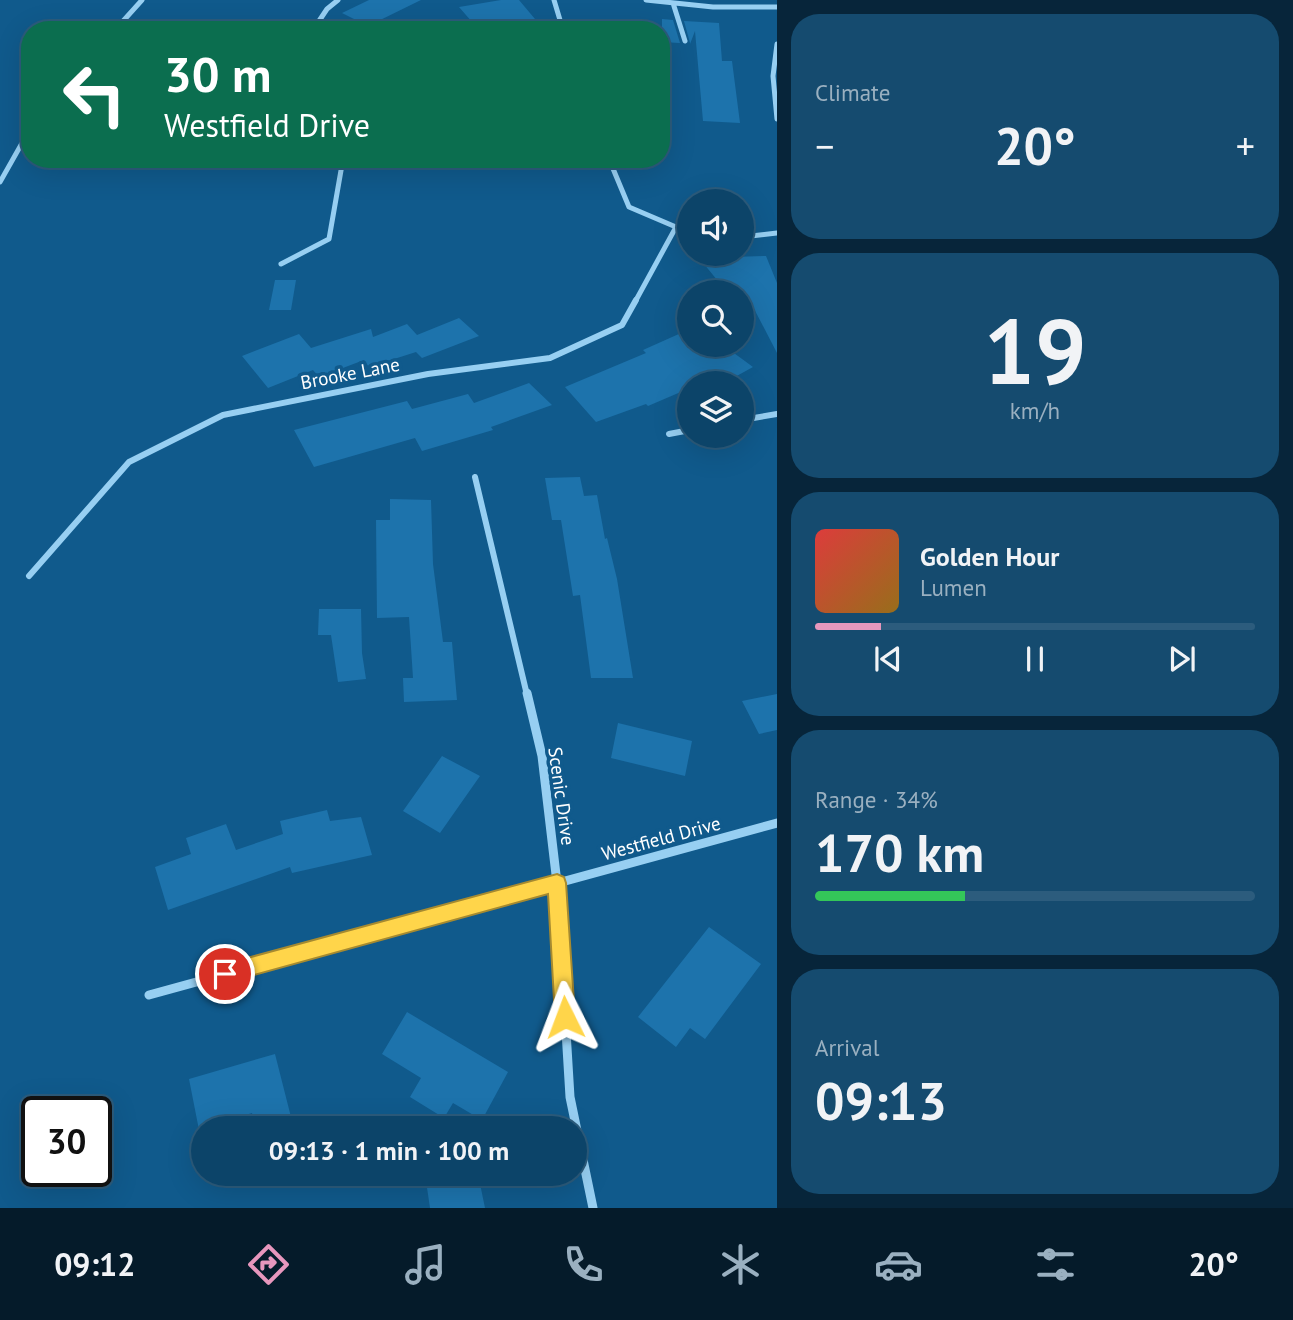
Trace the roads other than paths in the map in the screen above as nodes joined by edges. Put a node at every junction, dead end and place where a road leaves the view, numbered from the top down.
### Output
1 (142, 0) edge
2 (338, 0) edge
3 (554, 0) edge
4 (646, 0) edge
5 (673, 3) junction
6 (777, 7) edge
7 (123, 21) edge
8 (319, 21) edge
9 (560, 21) edge
10 (685, 41) dead end
11 (777, 44) edge
12 (777, 119) edge
13 (21, 145) edge
14 (341, 168) edge
15 (613, 168) edge
16 (0, 182) edge
17 (676, 227) joint
18 (777, 233) edge
19 (754, 236) edge
20 (281, 264) dead end
21 (777, 414) edge
22 (754, 418) edge
23 (677, 432) edge
24 (669, 434) dead end
25 (475, 477) dead end
26 (29, 576) dead end
27 (777, 823) edge
28 (557, 883) junction
29 (149, 995) dead end
30 (593, 1208) edge

1 - 7 street
2 - 8 street
3 - 9 street
4 - 5 street
5 - 6 street
5 - 10 street
11 - 12 street
13 - 16 street
14 - 20 street
15 - 17 street
17 - 26 street, Brooke Lane
18 - 19 street
21 - 22 street
23 - 24 street
25 - 28 street, Scenic Drive
27 - 28 street, Westfield Drive
28 - 29 street, Westfield Drive
28 - 30 street, Scenic Drive

